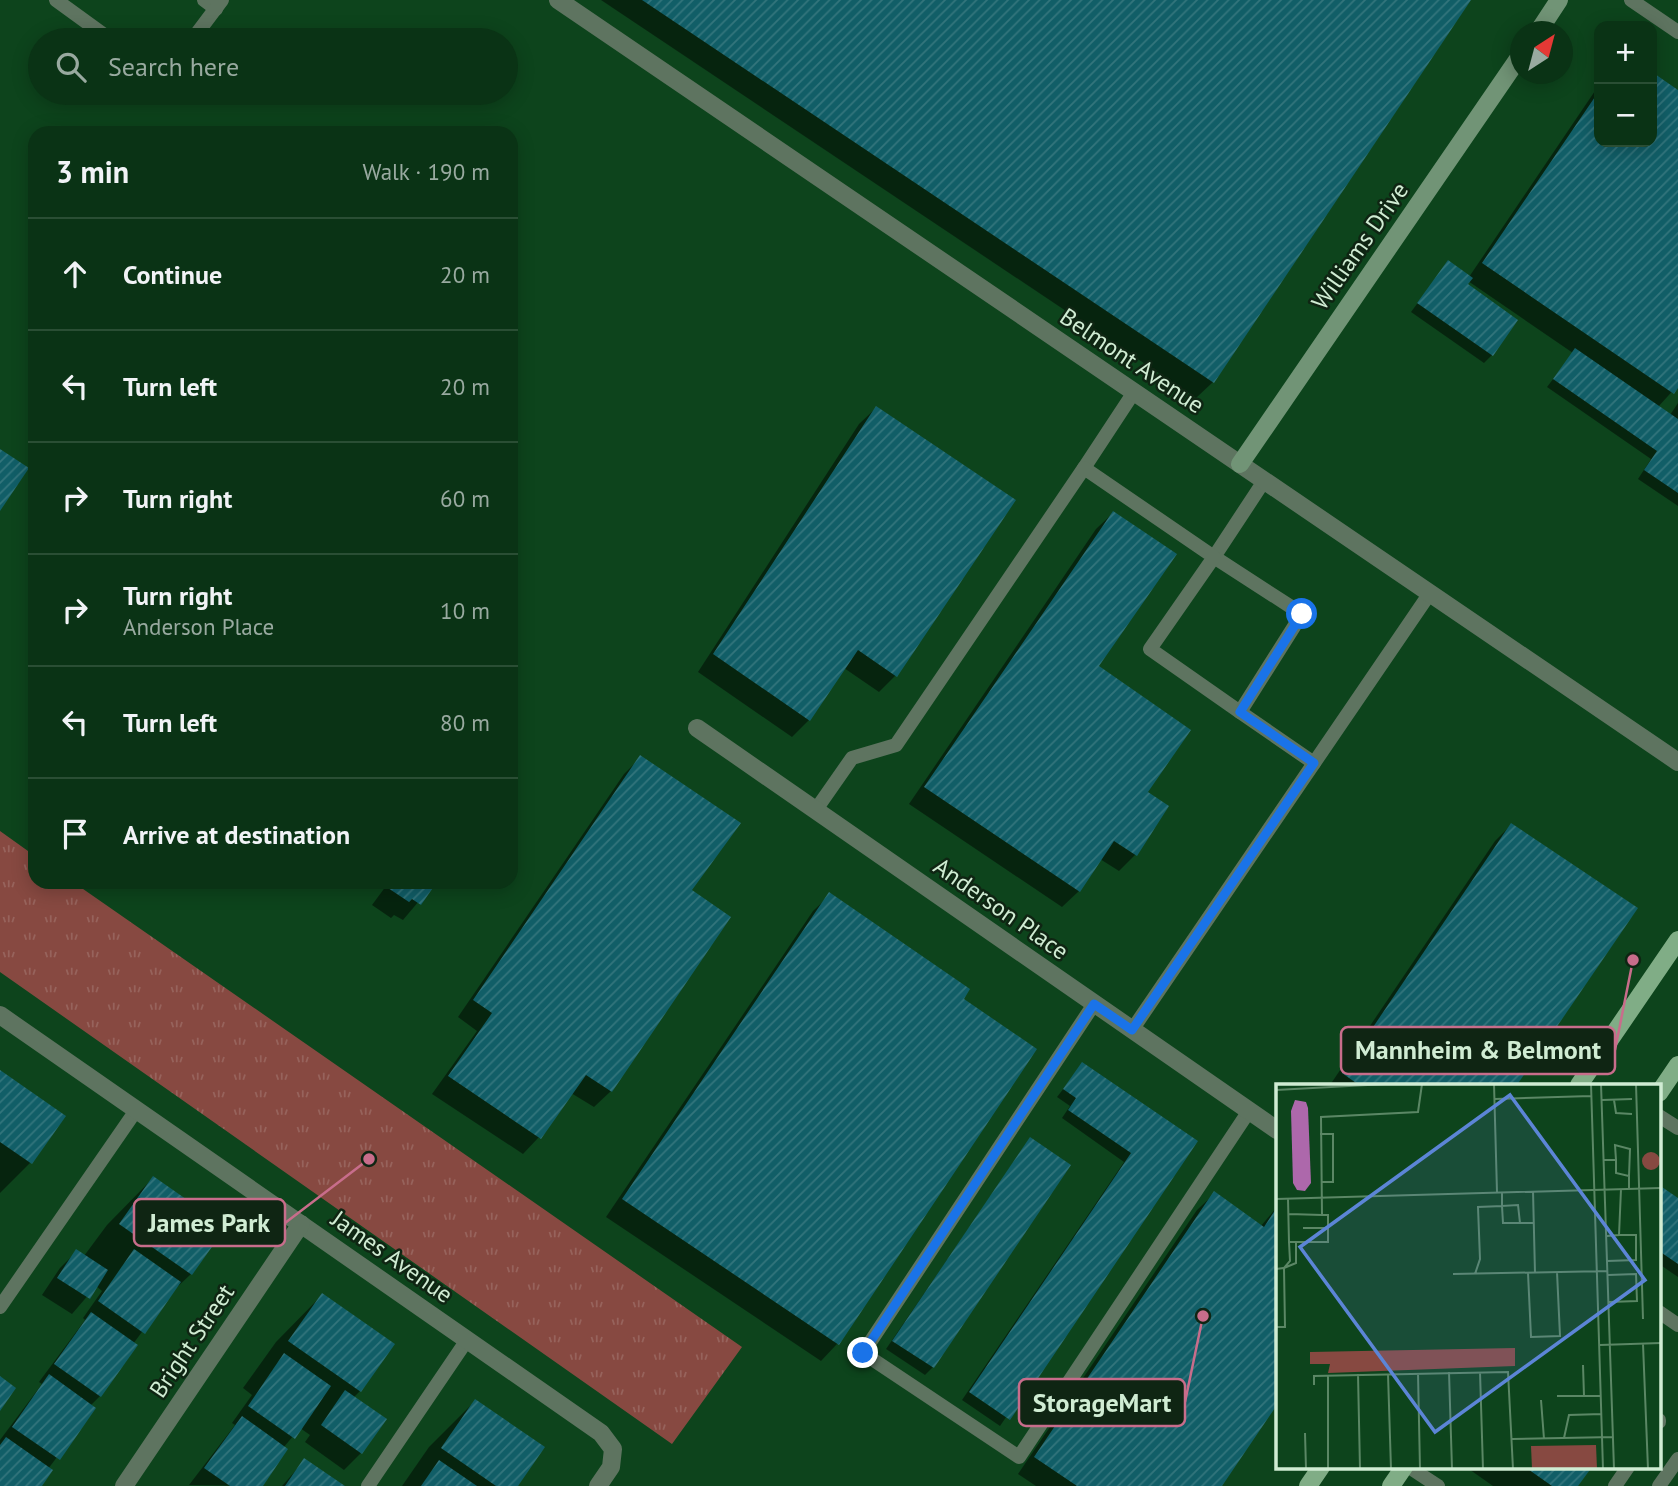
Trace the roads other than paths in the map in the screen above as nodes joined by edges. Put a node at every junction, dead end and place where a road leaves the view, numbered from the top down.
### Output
1 (56, 0) edge
2 (558, 0) edge
3 (1559, 0) edge
4 (1631, 0) edge
5 (214, 3) edge
6 (1545, 21) edge
7 (94, 28) edge
8 (199, 28) edge
9 (1678, 32) edge
10 (1510, 72) edge
11 (1134, 392) junction
12 (1240, 464) junction
13 (1084, 468) junction
14 (1264, 481) junction
15 (1214, 557) junction
16 (1430, 593) junction
17 (1240, 712) junction
18 (697, 728) dead end
19 (1678, 762) edge
20 (1314, 763) junction
21 (815, 811) junction
22 (1678, 940) edge
23 (1094, 1004) junction
24 (0, 1015) edge
25 (1132, 1030) junction
26 (1678, 1065) edge
27 (1580, 1084) edge
28 (1660, 1092) edge
29 (137, 1110) junction
30 (1249, 1111) junction
31 (1660, 1117) edge
32 (1678, 1128) edge
33 (1276, 1129) edge
34 (301, 1224) junction
35 (0, 1307) edge
36 (1660, 1313) edge
37 (1678, 1325) edge
38 (467, 1340) junction
39 (1678, 1459) edge
40 (1320, 1468) edge
41 (1406, 1468) edge
42 (1409, 1468) edge
43 (1627, 1468) edge
44 (124, 1486) edge
45 (368, 1486) edge
46 (598, 1486) edge
47 (1308, 1486) edge
48 (1391, 1486) edge
49 (1438, 1486) edge
50 (1615, 1486) edge
51 (1660, 1486) edge

1 - 7 lane
2 - 11 street, Belmont Avenue
3 - 6 main road
4 - 9 lane
5 - 8 lane
10 - 12 main road, Williams Drive
11 - 12 street, Belmont Avenue
11 - 13 lane
12 - 14 street, Belmont Avenue
13 - 15 lane
13 - 21 lane
14 - 15 lane
14 - 16 street, Belmont Avenue
15 - 17 lane
15 - 17 lane
16 - 19 street, Belmont Avenue
16 - 20 lane
17 - 20 lane
18 - 21 street, Anderson Place
20 - 25 lane
21 - 23 street, Anderson Place
22 - 27 main road
23 - 25 street, Anderson Place
23 - 30 lane
24 - 29 street, James Avenue
25 - 30 street, Anderson Place
26 - 28 main road
29 - 34 street, James Avenue
29 - 35 lane
30 - 33 street, Anderson Place
31 - 32 lane
34 - 38 street, James Avenue
34 - 44 street, Bright Street
36 - 37 lane
38 - 45 lane
38 - 46 street, James Avenue
39 - 51 lane
40 - 47 main road
41 - 48 main road
42 - 49 lane
43 - 50 lane

